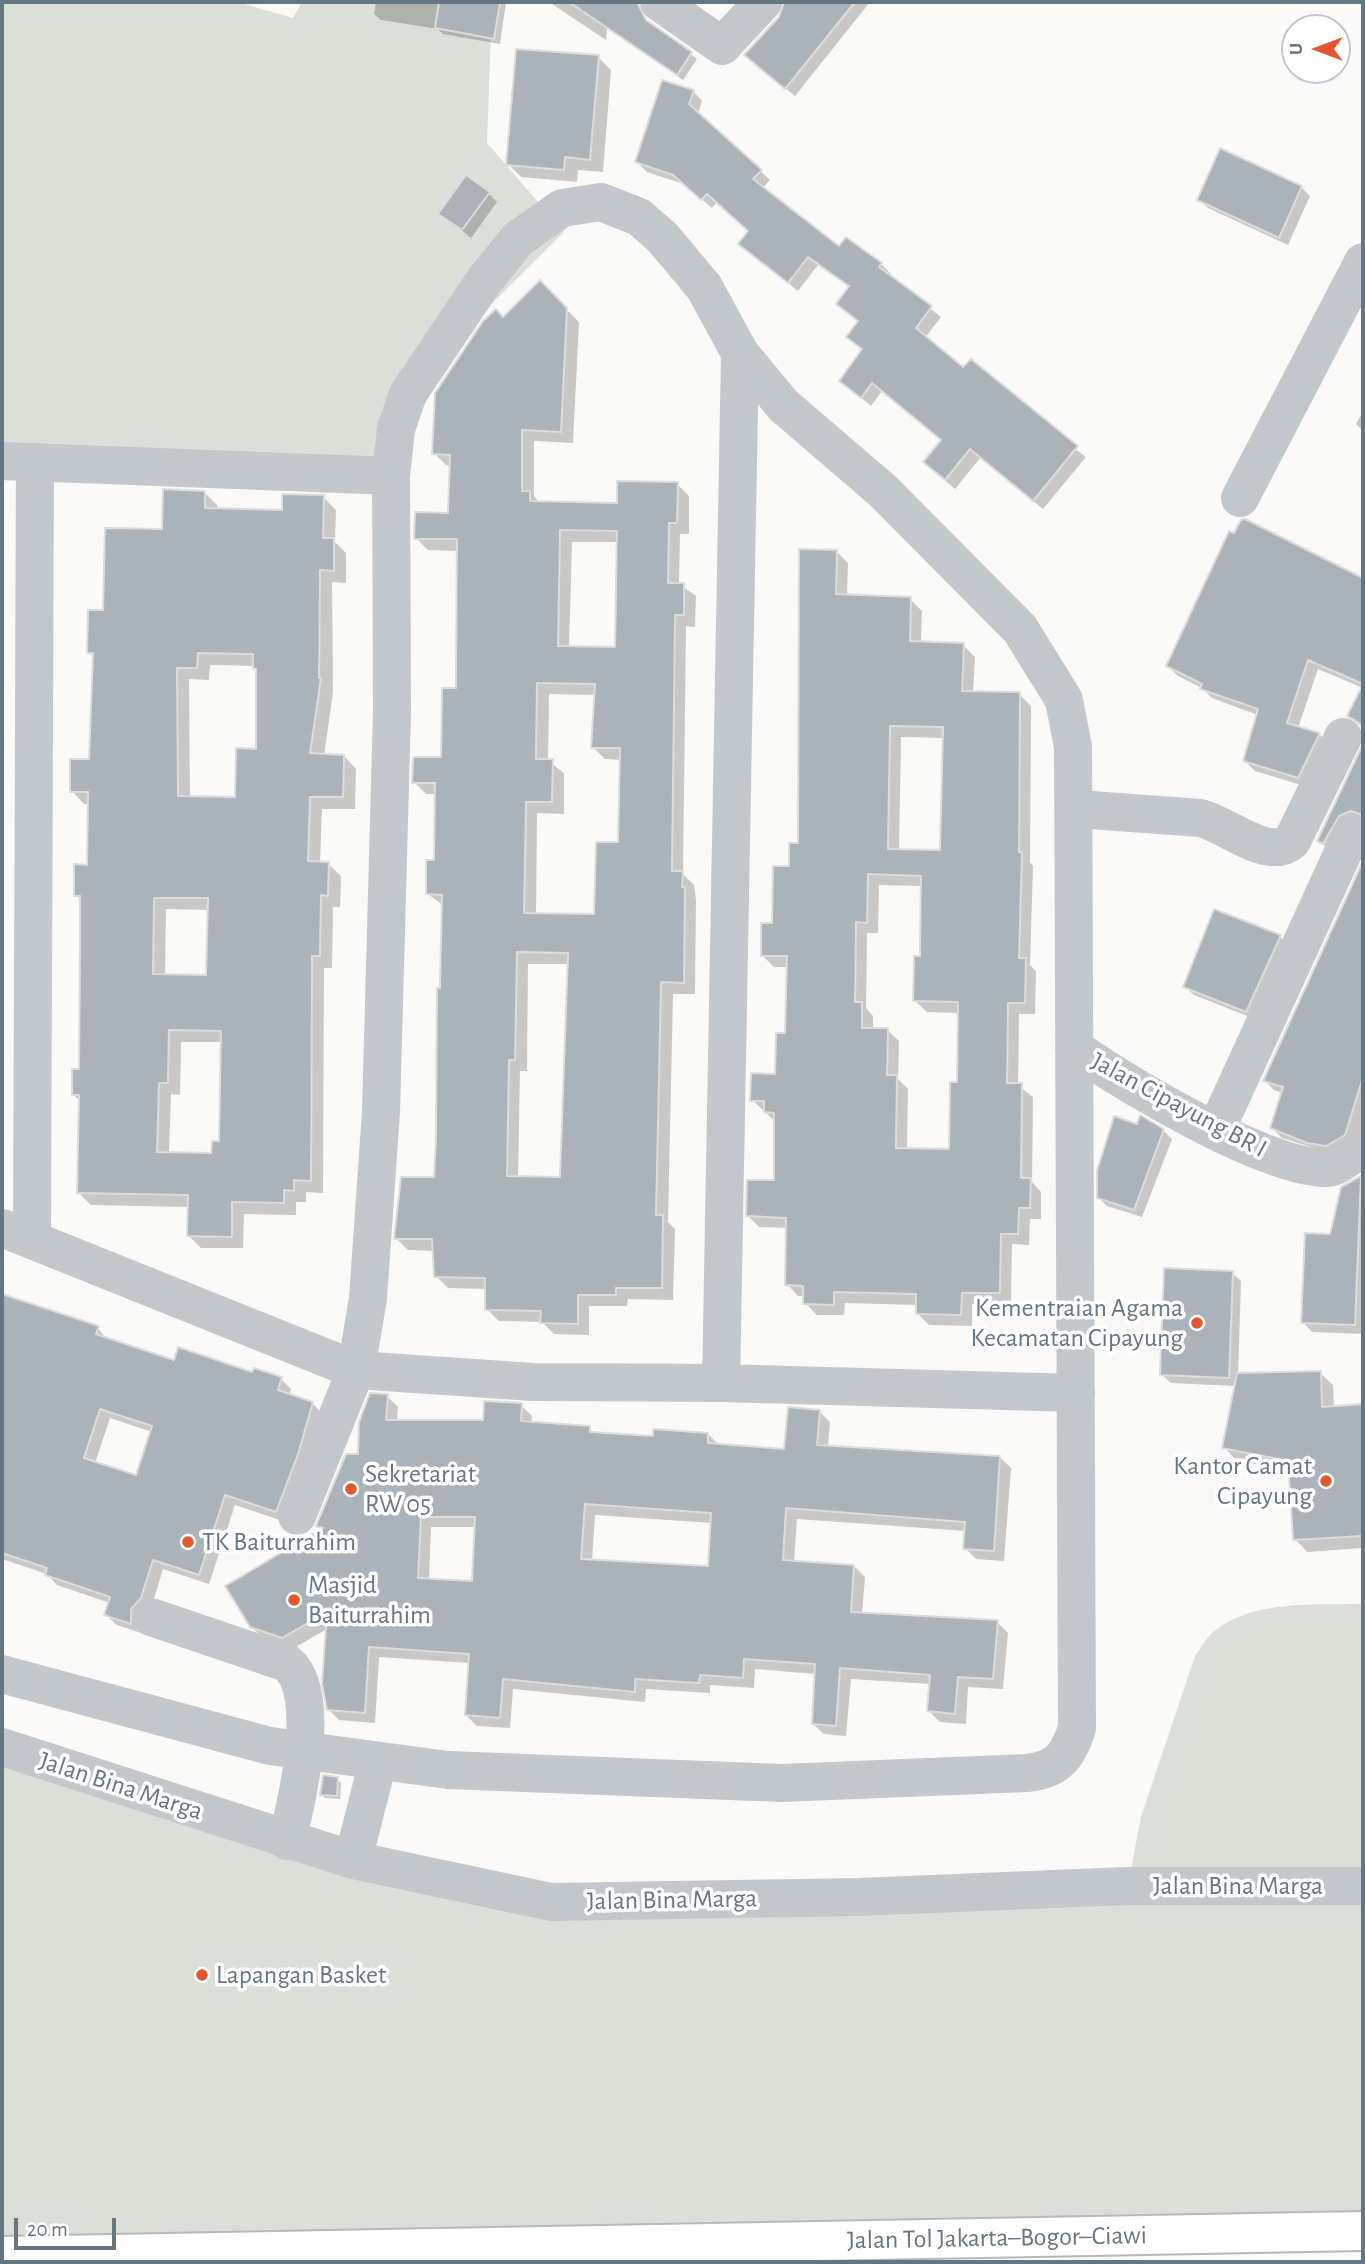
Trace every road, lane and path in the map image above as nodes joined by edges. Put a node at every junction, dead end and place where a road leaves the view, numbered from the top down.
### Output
1 (659, 2) edge
2 (763, 2) edge
3 (1363, 262) edge
4 (740, 353) junction
5 (18, 461) edge
6 (391, 476) junction
7 (1240, 498) dead end
8 (1020, 629) junction
9 (1343, 737) dead end
10 (1091, 810) junction
11 (1352, 833) dead end
12 (1084, 1055) junction
13 (1216, 1130) junction
14 (1363, 1152) edge
15 (17, 1233) edge
16 (356, 1370) junction
17 (721, 1383) junction
18 (1076, 1393) junction
19 (297, 1516) dead end
20 (151, 1617) dead end
21 (2, 1674) edge
22 (2, 1747) edge
23 (306, 1751) junction
24 (378, 1761) junction
25 (287, 1841) junction
26 (353, 1860) junction
27 (1363, 1886) edge
28 (1363, 2231) edge
29 (2, 2256) edge

1 - 2 street
3 - 7 street
4 - 6 street
4 - 8 street
4 - 17 street
5 - 6 street
5 - 15 street
6 - 16 street
8 - 10 street
8 - 12 street
9 - 10 street
10 - 12 street
11 - 13 street
12 - 13 street, Jalan Cipayung BR I
12 - 18 street
13 - 14 street, Jalan Cipayung BR I
15 - 16 street
16 - 17 street
16 - 19 street
17 - 18 street
18 - 24 street
20 - 23 street
21 - 23 street
22 - 25 street, Jalan Bina Marga
23 - 24 street
23 - 25 street
24 - 26 street
25 - 26 street, Jalan Bina Marga
26 - 27 street, Jalan Bina Marga
28 - 29 highway, Jalan Tol Jakarta–Bogor–Ciawi

